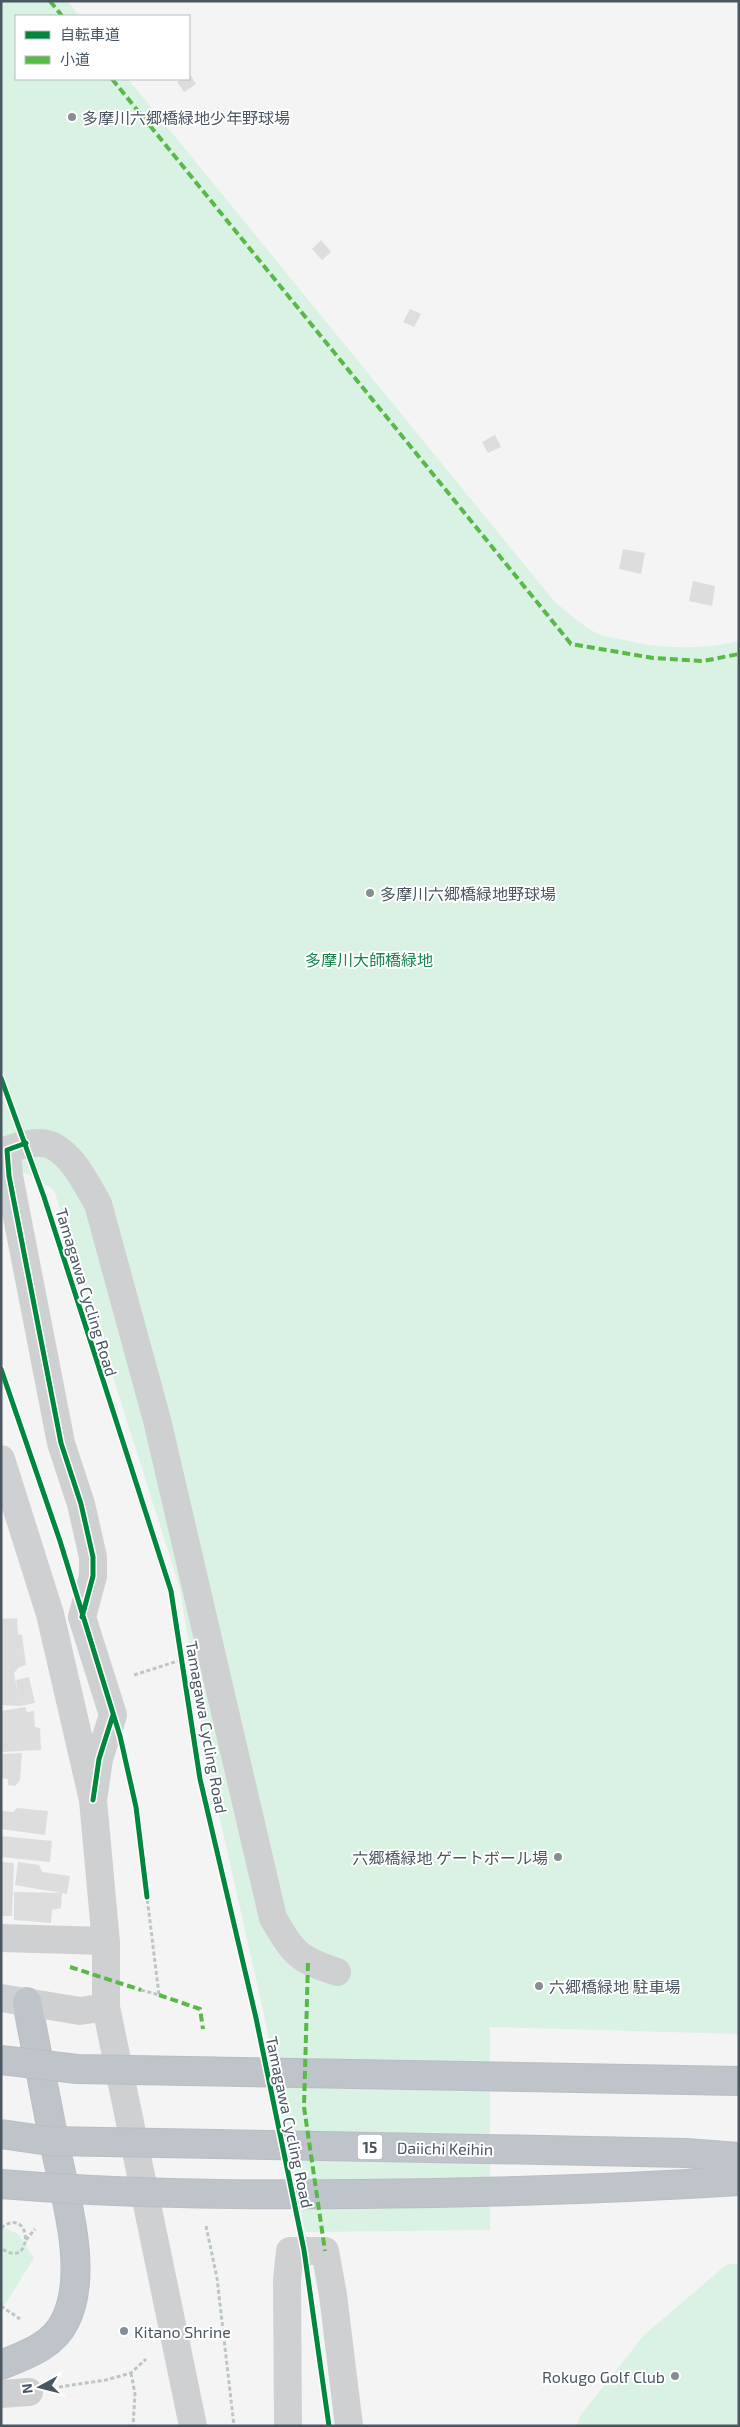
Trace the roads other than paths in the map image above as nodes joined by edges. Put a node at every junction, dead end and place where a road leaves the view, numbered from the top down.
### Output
1 (1, 1459) edge
2 (93, 1800) junction
3 (1, 1938) edge
4 (106, 1941) junction
5 (337, 1972) dead end
6 (14, 2000) edge
7 (106, 2007) junction
8 (1, 2060) edge
9 (739, 2081) edge
10 (1, 2134) edge
11 (739, 2157) edge
12 (739, 2181) edge
13 (1, 2184) edge
14 (1, 2365) edge
15 (29, 2392) road end
16 (1, 2394) edge
17 (193, 2426) edge
18 (288, 2426) edge
19 (349, 2426) edge

1 - 2 street
2 - 4 street
2 - 5 street
3 - 4 street
4 - 7 street
6 - 7 street
6 - 14 highway
7 - 17 street
8 - 9 highway, bridge
10 - 11 highway, Daiichi Keihin / 15, bridge
12 - 13 highway, bridge
15 - 16 street
18 - 19 street

